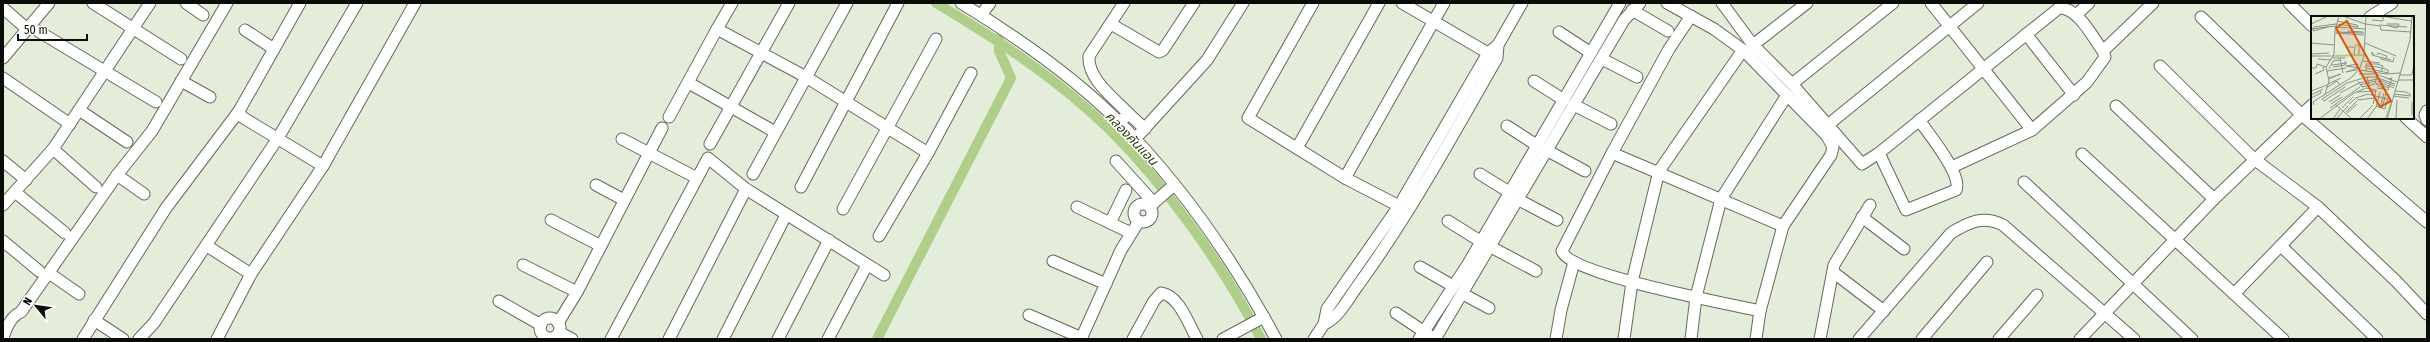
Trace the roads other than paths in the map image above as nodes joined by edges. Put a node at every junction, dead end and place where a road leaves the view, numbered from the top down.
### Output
1 (49, 3) edge
2 (93, 3) edge
3 (150, 3) edge
4 (186, 3) edge
5 (227, 3) edge
6 (357, 3) edge
7 (415, 3) edge
8 (732, 3) edge
9 (789, 3) edge
10 (847, 3) edge
11 (961, 3) edge
12 (990, 3) edge
13 (1124, 3) edge
14 (1194, 3) edge
15 (1243, 3) edge
16 (1313, 3) edge
17 (1379, 3) edge
18 (1402, 3) edge
19 (1444, 3) edge
20 (1522, 3) edge
21 (1619, 3) edge
22 (1667, 3) edge
23 (1807, 3) edge
24 (1892, 3) edge
25 (1932, 3) edge
26 (1978, 3) edge
27 (2089, 3) edge
28 (2153, 3) edge
29 (2289, 3) edge
30 (2392, 3) edge
31 (298, 4) edge
32 (1724, 4) edge
33 (896, 5) edge
34 (1636, 7) edge
35 (3, 8) edge
36 (203, 15) dead end
37 (981, 15) junction
38 (2076, 15) junction
39 (1692, 16) junction
40 (2372, 16) edge
41 (2201, 17) dead end
42 (1433, 22) junction
43 (1111, 24) junction
44 (2311, 25) edge
45 (1949, 26) junction
46 (133, 28) junction
47 (717, 29) junction
48 (33, 30) junction
49 (245, 30) dead end
50 (1668, 31) dead end
51 (1559, 32) dead end
52 (2026, 34) junction
53 (936, 39) dead end
54 (1498, 45) junction
55 (1754, 45) junction
56 (274, 49) junction
57 (1743, 50) junction
58 (2103, 51) junction
59 (760, 53) junction
60 (1488, 53) junction
61 (1591, 53) junction
62 (3, 58) edge
63 (181, 59) dead end
64 (1602, 59) junction
65 (2160, 66) dead end
66 (1982, 68) junction
67 (105, 71) junction
68 (971, 73) dead end
69 (806, 77) junction
70 (1637, 77) dead end
71 (3, 78) edge
72 (181, 81) junction
73 (1534, 81) dead end
74 (689, 83) junction
75 (1792, 84) junction
76 (1787, 95) junction
77 (2074, 95) junction
78 (210, 97) dead end
79 (156, 102) dead end
80 (847, 102) junction
81 (1569, 102) junction
82 (730, 105) junction
83 (2116, 106) dead end
84 (2311, 106) edge
85 (80, 110) junction
86 (239, 111) junction
87 (2427, 111) edge
88 (1129, 114) junction
89 (2302, 115) junction
90 (669, 117) dead end
91 (2407, 119) edge
92 (1919, 120) junction
93 (2427, 120) edge
94 (1119, 122) junction
95 (70, 124) junction
96 (1611, 124) dead end
97 (1829, 124) junction
98 (1507, 126) dead end
99 (886, 127) junction
100 (662, 128) dead end
101 (1145, 129) junction
102 (2032, 130) junction
103 (775, 132) junction
104 (2427, 137) edge
105 (278, 138) junction
106 (622, 139) dead end
107 (1135, 140) junction
108 (127, 142) dead end
109 (710, 144) dead end
110 (1441, 146) junction
111 (1297, 148) junction
112 (1543, 148) junction
113 (53, 149) junction
114 (649, 153) junction
115 (928, 153) junction
116 (1612, 153) junction
117 (1879, 153) junction
118 (2082, 154) dead end
119 (2254, 159) junction
120 (3, 161) edge
121 (1116, 161) dead end
122 (323, 166) junction
123 (1952, 168) junction
124 (1530, 169) junction
125 (1585, 171) dead end
126 (1659, 171) junction
127 (753, 174) dead end
128 (1480, 174) dead end
129 (117, 175) junction
130 (697, 178) junction
131 (1345, 178) junction
132 (26, 180) junction
133 (2024, 182) dead end
134 (596, 185) dead end
135 (1173, 186) junction
136 (96, 187) dead end
137 (801, 187) dead end
138 (746, 189) junction
139 (1126, 190) dead end
140 (15, 192) junction
141 (1509, 192) junction
142 (144, 194) dead end
143 (1721, 199) junction
144 (2214, 199) junction
145 (624, 200) junction
146 (1519, 200) junction
147 (1153, 204) junction
148 (3, 205) edge
149 (1870, 205) dead end
150 (1399, 206) junction
151 (1077, 207) dead end
152 (2318, 207) junction
153 (842, 209) dead end
154 (786, 215) junction
155 (1862, 217) junction
156 (551, 220) dead end
157 (1558, 220) dead end
158 (1448, 221) dead end
159 (2427, 222) edge
160 (1110, 223) junction
161 (1783, 226) junction
162 (65, 233) dead end
163 (1131, 233) junction
164 (879, 236) dead end
165 (829, 240) junction
166 (2175, 240) junction
167 (3, 241) edge
168 (1480, 241) junction
169 (207, 246) junction
170 (601, 246) junction
171 (1380, 246) junction
172 (2281, 246) junction
173 (1491, 247) junction
174 (1904, 249) dead end
175 (1053, 261) dead end
176 (1574, 262) junction
177 (1987, 262) dead end
178 (523, 265) dead end
179 (867, 265) junction
180 (1472, 266) junction
181 (1420, 267) dead end
182 (1536, 271) dead end
183 (44, 272) junction
184 (1833, 272) junction
185 (251, 274) junction
186 (884, 275) dead end
187 (1632, 282) junction
188 (2133, 283) junction
189 (1106, 284) junction
190 (1453, 286) junction
191 (577, 292) junction
192 (79, 294) dead end
193 (1463, 294) junction
194 (2234, 294) junction
195 (2037, 295) dead end
196 (1696, 297) junction
197 (499, 301) dead end
198 (1489, 308) dead end
199 (1760, 311) junction
200 (1884, 311) junction
201 (1396, 313) dead end
202 (2103, 313) junction
203 (2427, 314) edge
204 (1029, 315) dead end
205 (1261, 319) junction
206 (94, 320) junction
207 (154, 323) junction
208 (540, 325) junction
209 (559, 327) junction
210 (1245, 329) junction
211 (1422, 335) edge
212 (3, 337) edge
213 (546, 338) edge
214 (1082, 338) edge
215 (83, 339) edge
216 (123, 339) edge
217 (139, 339) edge
218 (149, 339) edge
219 (217, 339) edge
220 (572, 339) edge
221 (611, 339) edge
222 (669, 339) edge
223 (723, 339) edge
224 (778, 339) edge
225 (828, 339) edge
226 (1133, 339) edge
227 (1197, 339) edge
228 (1223, 339) edge
229 (1236, 339) edge
230 (1276, 339) edge
231 (1314, 339) edge
232 (1436, 339) edge
233 (1556, 339) edge
234 (1624, 339) edge
235 (1691, 339) edge
236 (1756, 339) edge
237 (1820, 339) edge
238 (1859, 339) edge
239 (1922, 339) edge
240 (1999, 339) edge
241 (2080, 339) edge
242 (2134, 339) edge
243 (2192, 339) edge
244 (2283, 339) edge
245 (2377, 339) edge

1 - 48 street
2 - 46 street
3 - 46 street
4 - 36 street
5 - 72 street
6 - 105 street
7 - 122 street
8 - 47 street
9 - 59 street
10 - 69 street
11 - 37 street
12 - 37 street
13 - 43 street
14 - 43 street
15 - 101 street
16 - 111 street
17 - 111 street
18 - 42 street
19 - 42 street
20 - 54 street
21 - 61 street
22 - 39 street
23 - 55 street
24 - 75 street
25 - 45 street
26 - 45 street
27 - 38 street
28 - 58 street
29 - 44 street
30 - 40 street
31 - 56 street
32 - 55 street
33 - 80 street
34 - 50 street
34 - 64 street
35 - 48 street
37 - 94 street
38 - 52 street
38 - 58 street
39 - 57 street
39 - 116 street
41 - 89 street
42 - 60 street
42 - 131 street
43 - 88 street
45 - 66 street
45 - 97 street
46 - 63 street
46 - 67 street
47 - 59 street
47 - 74 street
48 - 62 street
48 - 67 street
49 - 56 street
51 - 61 street
52 - 66 street
52 - 77 street
53 - 99 street
54 - 60 street
54 - 110 street
55 - 75 street
56 - 86 street
57 - 76 street
57 - 126 street
58 - 77 street
59 - 69 street
59 - 82 street
60 - 110 street
61 - 81 street
64 - 70 street
64 - 81 street
65 - 119 street
66 - 92 street
66 - 102 street
67 - 79 street
67 - 85 street
68 - 115 street
69 - 80 street
69 - 103 street
71 - 95 street
72 - 78 street
72 - 129 street
73 - 81 street
74 - 82 street
74 - 90 street
75 - 97 street
76 - 143 street
76 - 161 street
77 - 102 street
80 - 99 street
80 - 137 street
81 - 96 street
81 - 112 street
82 - 103 street
82 - 109 street
83 - 144 street
84 - 89 street
85 - 95 street
85 - 108 street
86 - 105 street
86 - 206 street
87 - 93 street
88 - 94 street
88 - 101 street
89 - 119 street
89 - 159 street
91 - 104 street
92 - 117 street
92 - 123 street
94 - 107 street
95 - 113 street
97 - 117 street
98 - 112 street
99 - 115 street
99 - 153 street
100 - 114 street
101 - 107 street
102 - 123 street
103 - 127 street
105 - 122 street
105 - 169 street
106 - 114 street
107 - 135 street
110 - 150 street
110 - 171 street
111 - 131 street
112 - 124 street
112 - 125 street
113 - 132 street
113 - 136 street
114 - 130 street
114 - 145 street
115 - 164 street
116 - 126 street
116 - 176 street
117 - 123 street
118 - 166 street
119 - 144 street
119 - 152 street
120 - 132 street
121 - 147 street
122 - 185 street
124 - 141 street
124 - 146 street
126 - 143 street
126 - 187 street
128 - 141 street
129 - 142 street
129 - 183 street
130 - 138 street
130 - 221 street
131 - 150 street
132 - 140 street
133 - 188 street
134 - 145 street
135 - 147 street
135 - 205 street
138 - 154 street
138 - 222 street
139 - 160 street
140 - 148 street
140 - 162 street
141 - 168 street
143 - 161 street
143 - 196 street
144 - 166 street
145 - 170 street
146 - 157 street
146 - 173 street
147 - 163 street
149 - 155 street
150 - 171 street
151 - 160 street
152 - 172 street
152 - 203 street
154 - 165 street
154 - 223 street
155 - 174 street
155 - 184 street
156 - 170 street
158 - 168 street
160 - 163 street
161 - 199 street
163 - 189 street
165 - 179 street
165 - 224 street
166 - 188 street
166 - 194 street
167 - 183 street
168 - 180 street
169 - 185 street
169 - 207 street
170 - 191 street
171 - 231 street
172 - 194 street
172 - 245 street
173 - 180 street
173 - 182 street
175 - 189 street
176 - 187 street
176 - 233 street
177 - 239 street
178 - 191 street
179 - 186 street
179 - 225 street
180 - 190 street
180 - 193 street
181 - 190 street
183 - 192 street
183 - 212 street
184 - 200 street
184 - 237 street
185 - 219 street
187 - 196 street
187 - 234 street
188 - 202 street
188 - 243 street
189 - 214 street
190 - 211 street
191 - 209 street
193 - 198 street
193 - 232 street
194 - 244 street
195 - 240 street
196 - 199 street
196 - 235 street
197 - 208 street
199 - 236 street
200 - 202 street
200 - 238 street
201 - 211 street
202 - 241 street
202 - 242 street
204 - 214 street
205 - 210 street
205 - 230 street
206 - 215 street
206 - 216 street
207 - 217 street
207 - 218 street
208 - 209 street
208 - 213 street
209 - 213 street
209 - 220 street
210 - 228 street
210 - 229 street
211 - 232 street
226 - 227 street

